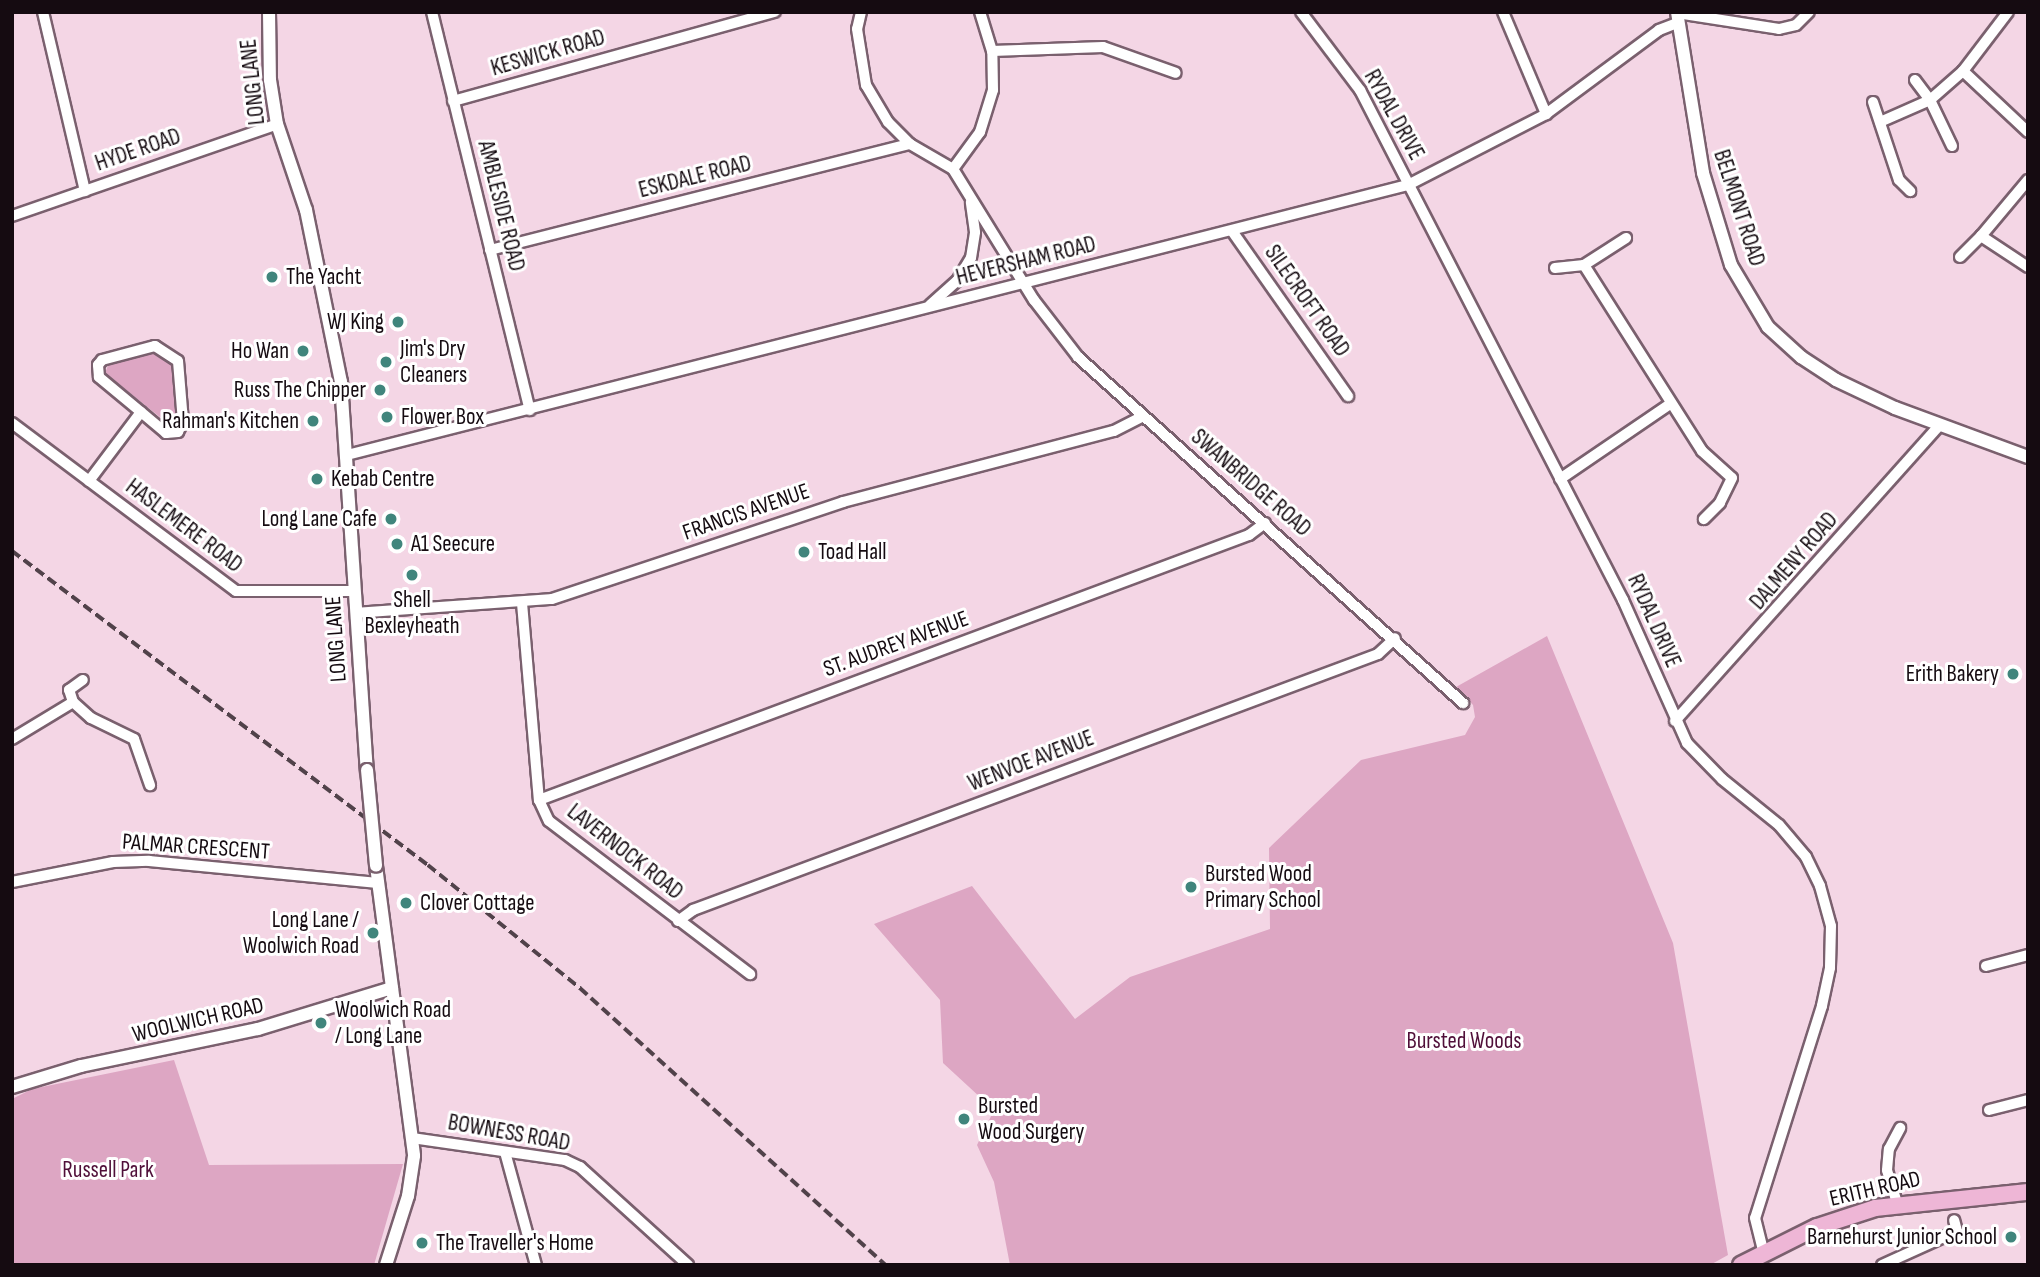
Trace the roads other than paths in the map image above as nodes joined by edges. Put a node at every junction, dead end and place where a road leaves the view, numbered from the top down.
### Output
1 (43, 12) edge
2 (269, 12) edge
3 (432, 12) edge
4 (775, 12) edge
5 (861, 12) edge
6 (980, 12) edge
7 (1301, 12) edge
8 (1503, 12) edge
9 (1809, 12) edge
10 (2008, 12) edge
11 (1677, 16) edge
12 (992, 51) junction
13 (1963, 71) junction
14 (1175, 73) dead end
15 (1915, 80) dead end
16 (1930, 100) junction
17 (453, 102) junction
18 (1874, 102) dead end
19 (1546, 114) junction
20 (1880, 122) junction
21 (277, 124) junction
22 (2028, 132) edge
23 (910, 144) junction
24 (1952, 146) dead end
25 (953, 169) junction
26 (2028, 180) edge
27 (1408, 185) junction
28 (85, 191) junction
29 (1910, 191) dead end
30 (969, 193) junction
31 (12, 216) edge
32 (1232, 231) junction
33 (1981, 236) junction
34 (1626, 238) dead end
35 (490, 250) junction
36 (1960, 257) dead end
37 (1584, 265) junction
38 (2028, 267) edge
39 (1555, 268) dead end
40 (1024, 283) junction
41 (921, 310) junction
42 (1348, 396) dead end
43 (1670, 404) junction
44 (530, 410) junction
45 (141, 412) junction
46 (1143, 416) junction
47 (12, 423) edge
48 (1940, 425) junction
49 (347, 455) junction
50 (2028, 457) edge
51 (1560, 479) junction
52 (89, 481) junction
53 (1704, 519) dead end
54 (1265, 523) junction
55 (354, 591) junction
56 (522, 603) junction
57 (356, 613) junction
58 (1395, 638) junction
59 (83, 680) dead end
60 (73, 702) junction
61 (1463, 703) dead end
62 (1675, 721) junction
63 (12, 739) edge
64 (150, 785) dead end
65 (539, 800) junction
66 (12, 881) edge
67 (378, 883) junction
68 (678, 921) junction
69 (2028, 955) edge
70 (1986, 966) dead end
71 (750, 974) dead end
72 (393, 988) junction
73 (12, 1087) edge
74 (2028, 1100) edge
75 (1989, 1110) dead end
76 (1899, 1128) dead end
77 (412, 1138) junction
78 (505, 1152) junction
79 (2028, 1192) edge
80 (1896, 1203) junction
81 (1960, 1226) dead end
82 (1765, 1253) junction
83 (386, 1265) edge
84 (536, 1265) edge
85 (688, 1265) edge
86 (1741, 1265) edge
87 (1882, 1265) edge

1 - 28 street
2 - 21 street, LONG LANE
3 - 17 street, AMBLESIDE ROAD
4 - 17 street, KESWICK ROAD
5 - 23 street
6 - 12 street
7 - 27 street, RYDAL DRIVE
8 - 19 street
9 - 11 street
10 - 13 street
11 - 19 street, HEVERSHAM ROAD
11 - 48 street, BELMONT ROAD
12 - 14 street
12 - 25 street
13 - 16 street
13 - 22 street
15 - 16 street
16 - 20 street
16 - 24 street
17 - 35 street, AMBLESIDE ROAD
18 - 20 street
19 - 27 street, HEVERSHAM ROAD
20 - 29 street
21 - 28 street, HYDE ROAD
21 - 49 street, LONG LANE
23 - 25 street
23 - 35 street, ESKDALE ROAD
25 - 30 street, SWANBRIDGE ROAD
26 - 33 street
27 - 32 street, HEVERSHAM ROAD
27 - 51 street, RYDAL DRIVE
28 - 31 street, HYDE ROAD
30 - 40 street, SWANBRIDGE ROAD
30 - 41 street
32 - 40 street, HEVERSHAM ROAD
32 - 42 street, SILECROFT ROAD
33 - 36 street
33 - 38 street
34 - 37 street
35 - 44 street, AMBLESIDE ROAD
37 - 39 street
37 - 43 street
40 - 41 street, HEVERSHAM ROAD
40 - 46 street, SWANBRIDGE ROAD
41 - 44 street, HEVERSHAM ROAD
43 - 51 street
43 - 53 street
44 - 49 street, HEVERSHAM ROAD
45 - 45 street
45 - 52 street
46 - 54 street, SWANBRIDGE ROAD
46 - 56 street, FRANCIS AVENUE
47 - 52 street, HASLEMERE ROAD
48 - 50 street, BELMONT ROAD
48 - 62 street, DALMENY ROAD
49 - 55 street, LONG LANE
51 - 62 street, RYDAL DRIVE
52 - 55 street, HASLEMERE ROAD
54 - 58 street, SWANBRIDGE ROAD
54 - 65 street, ST. AUDREY AVENUE
55 - 57 street, LONG LANE
56 - 57 street, FRANCIS AVENUE
56 - 65 street, LAVERNOCK ROAD
57 - 67 street, LONG LANE, bridge
58 - 61 street, SWANBRIDGE ROAD
58 - 68 street, WENVOE AVENUE
59 - 60 street
60 - 63 street
60 - 64 street
62 - 82 street, RYDAL DRIVE
65 - 68 street, LAVERNOCK ROAD
66 - 67 street, PALMAR CRESCENT
67 - 72 street, LONG LANE
68 - 71 street, LAVERNOCK ROAD
69 - 70 street
72 - 73 street, WOOLWICH ROAD
72 - 77 street, LONG LANE
74 - 75 street
76 - 80 street
77 - 78 street, BOWNESS ROAD
77 - 83 street, LONG LANE
78 - 84 street
78 - 85 street, BOWNESS ROAD
79 - 80 main road, ERITH ROAD
80 - 82 main road, ERITH ROAD
81 - 87 street
82 - 86 main road, ERITH ROAD

